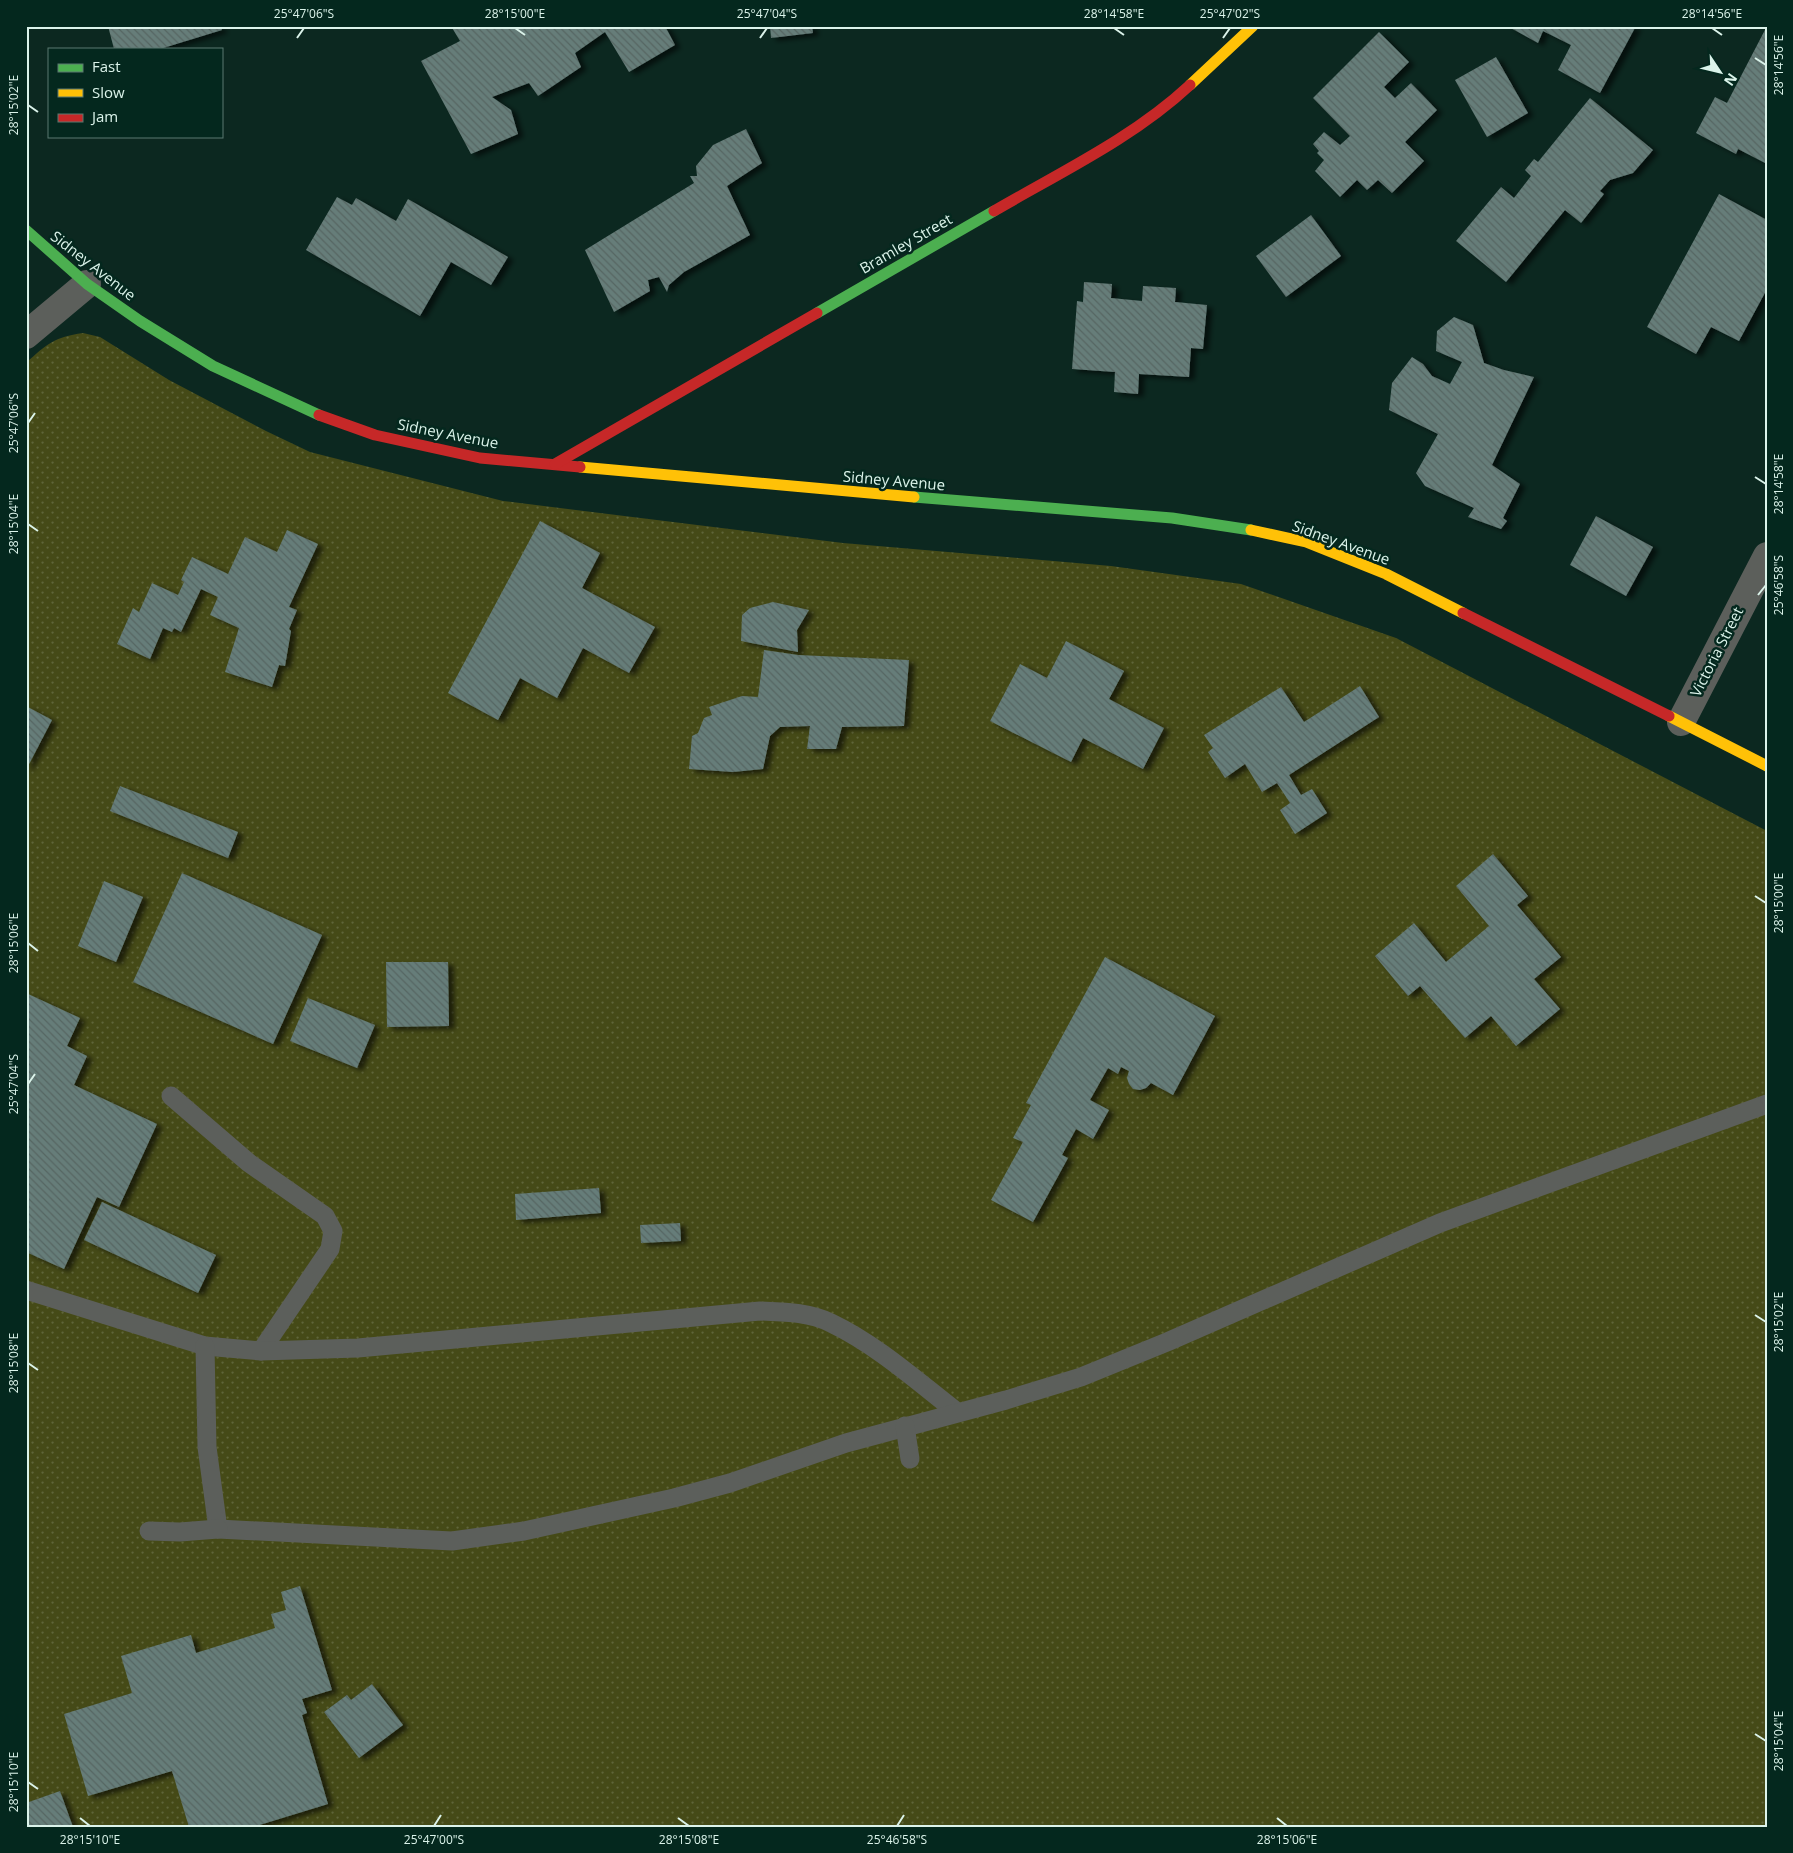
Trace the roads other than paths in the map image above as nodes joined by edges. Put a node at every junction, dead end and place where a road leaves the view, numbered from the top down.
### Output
1 (1253, 26) edge
2 (26, 230) edge
3 (87, 284) junction
4 (26, 335) edge
5 (555, 464) junction
6 (1767, 556) edge
7 (1681, 722) junction
8 (1767, 766) edge
9 (171, 1096) dead end
10 (1767, 1104) edge
11 (26, 1290) edge
12 (205, 1346) junction
13 (261, 1351) junction
14 (957, 1412) junction
15 (905, 1426) junction
16 (910, 1459) dead end
17 (218, 1529) junction
18 (149, 1532) dead end

1 - 5 street, Bramley Street
2 - 3 street, Sidney Avenue
3 - 4 street
3 - 5 street, Sidney Avenue
5 - 7 street, Sidney Avenue
6 - 7 street, Victoria Street
7 - 8 street, Sidney Avenue
9 - 13 lane
10 - 14 lane
11 - 12 lane
12 - 13 lane
12 - 17 lane
13 - 14 lane
14 - 15 lane
15 - 16 lane
15 - 17 lane
17 - 18 lane

